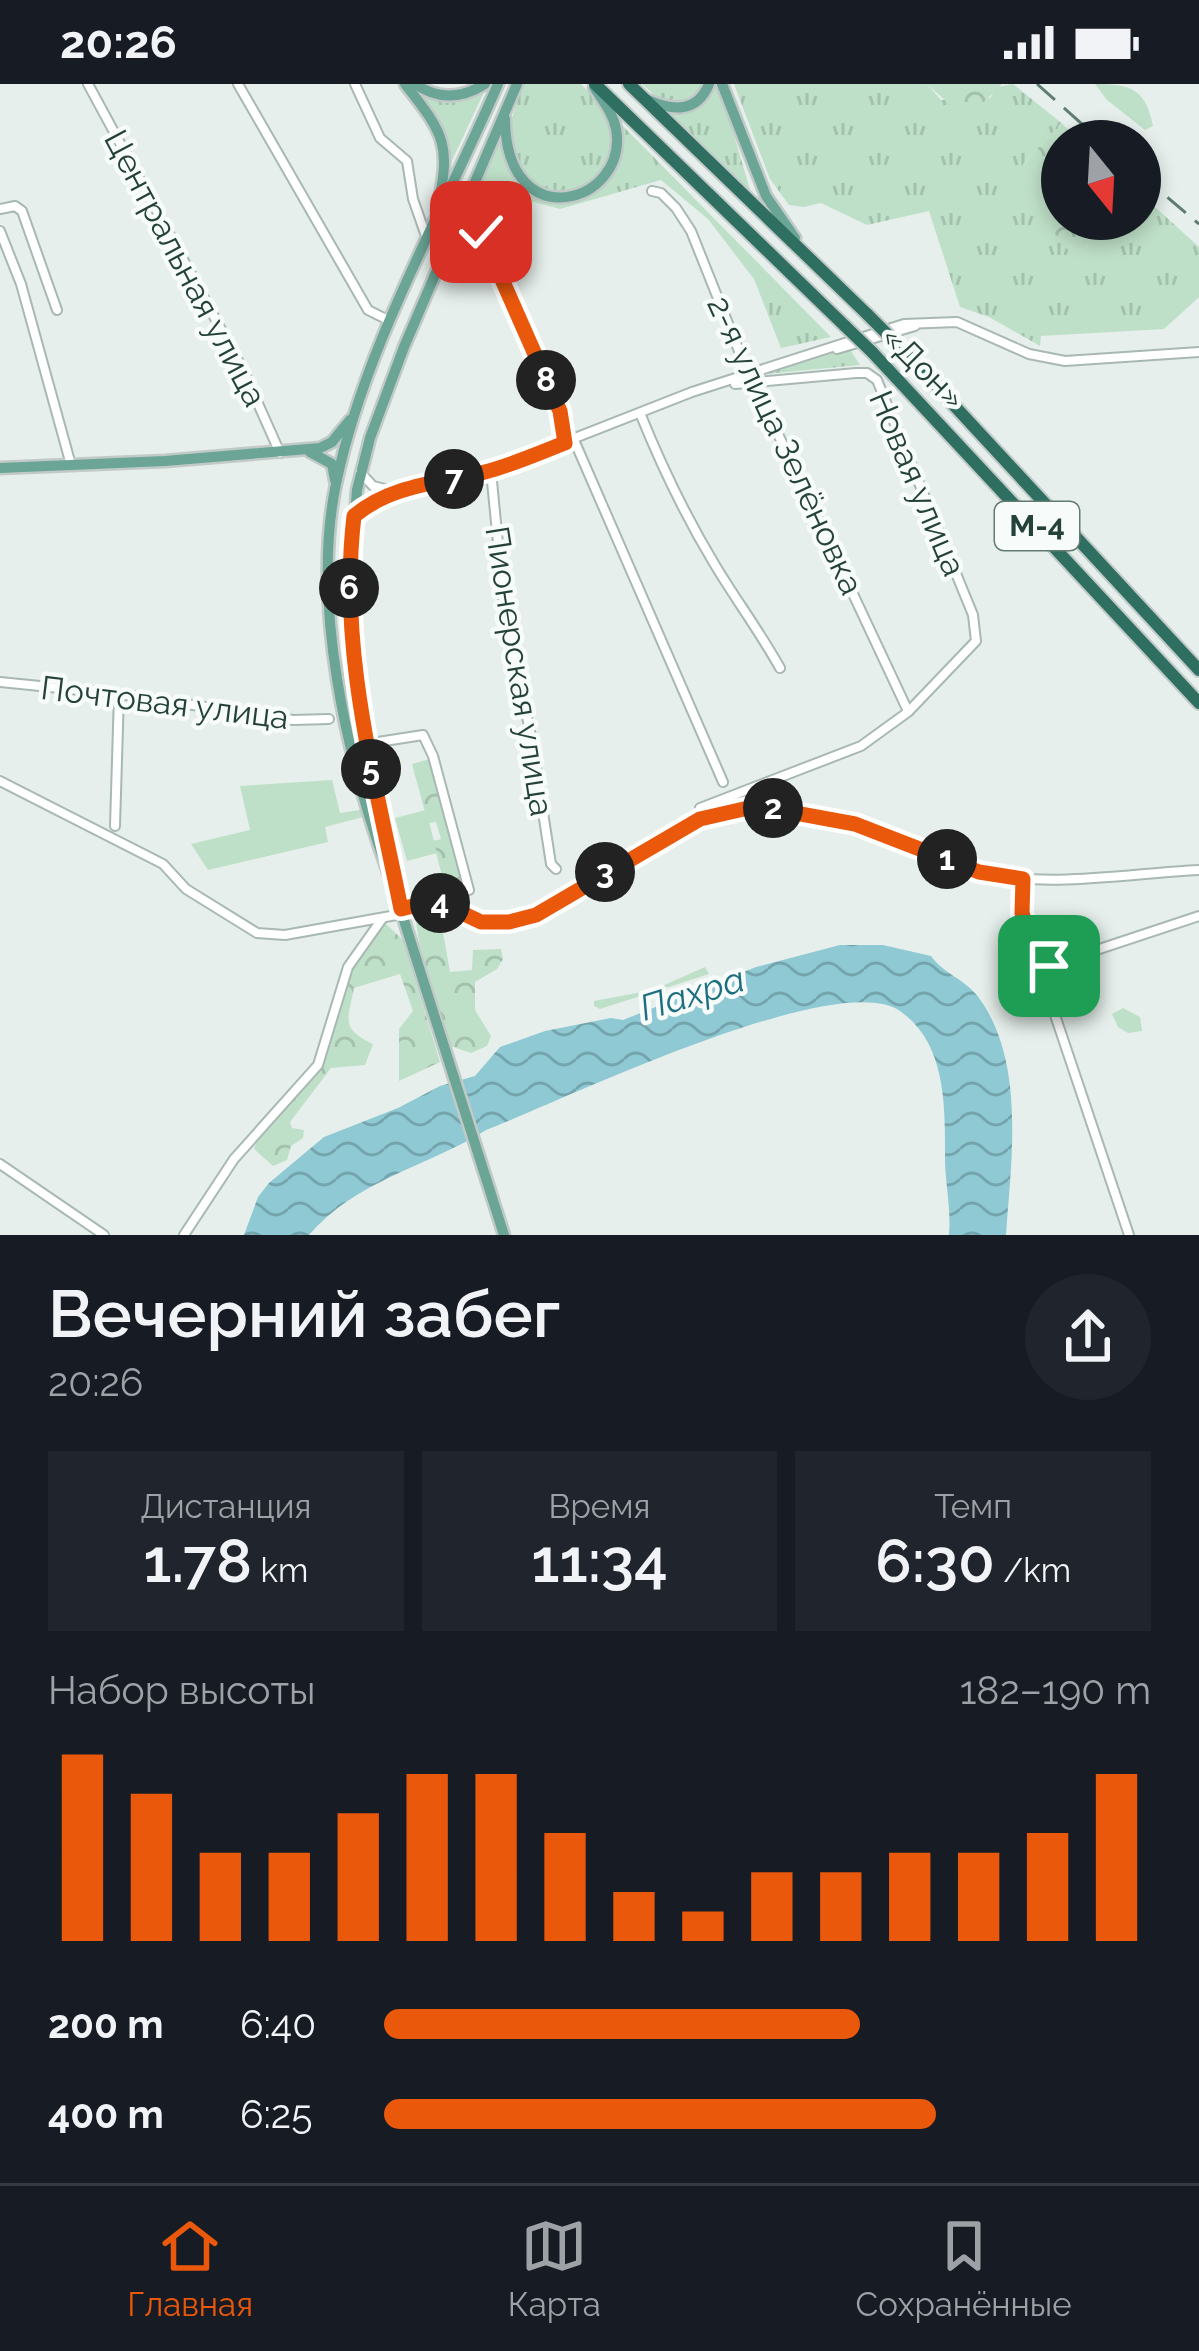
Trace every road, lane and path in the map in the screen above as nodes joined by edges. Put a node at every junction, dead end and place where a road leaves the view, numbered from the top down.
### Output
1 (88, 84) edge
2 (238, 84) edge
3 (355, 84) edge
4 (405, 84) edge
5 (415, 84) edge
6 (484, 84) edge
7 (498, 84) edge
8 (517, 84) edge
9 (594, 84) edge
10 (629, 84) edge
11 (710, 84) edge
12 (722, 84) edge
13 (643, 98) junction
14 (505, 111) junction
15 (652, 190) dead end
16 (0, 209) edge
17 (485, 218) dead end
18 (0, 231) edge
19 (430, 237) junction
20 (807, 255) junction
21 (58, 310) dead end
22 (390, 321) junction
23 (383, 336) junction
24 (404, 347) junction
25 (1199, 352) edge
26 (754, 379) junction
27 (359, 401) junction
28 (640, 413) junction
29 (570, 442) junction
30 (295, 451) junction
31 (280, 453) junction
32 (72, 466) junction
33 (0, 468) edge
34 (491, 471) junction
35 (360, 472) junction
36 (336, 484) junction
37 (394, 491) junction
38 (354, 516) junction
39 (329, 631) junction
40 (351, 631) junction
41 (780, 668) dead end
42 (1199, 670) edge
43 (0, 682) edge
44 (119, 694) junction
45 (1199, 703) edge
46 (908, 711) junction
47 (329, 719) dead end
48 (367, 750) junction
49 (0, 782) edge
50 (723, 782) dead end
51 (700, 808) dead end
52 (115, 826) dead end
53 (556, 869) dead end
54 (1199, 870) edge
55 (1023, 879) junction
56 (429, 902) junction
57 (402, 912) junction
58 (1199, 916) edge
59 (383, 918) junction
60 (1039, 969) junction
61 (0, 1164) edge
62 (104, 1235) edge
63 (184, 1235) edge
64 (504, 1235) edge
65 (1129, 1235) edge

1 - 31 street, Центральная улица
2 - 22 street
3 - 19 street
4 - 19 main road
5 - 6 main road
7 - 19 main road
8 - 14 main road
9 - 14 main road
9 - 45 highway, «Дон» / М-4, bridge
10 - 13 highway, «Дон» / М-4
11 - 13 main road
12 - 20 main road
13 - 20 highway, «Дон» / М-4
14 - 24 main road
15 - 26 street, 2-я улица Зелёновка
16 - 21 street
17 - 29 street
18 - 32 street
19 - 22 main road
20 - 42 highway, «Дон» / М-4, bridge
22 - 23 main road
23 - 24 main road
23 - 27 main road
24 - 35 main road
25 - 26 street
26 - 28 street, Новая улица
26 - 46 street, 2-я улица Зелёновка
26 - 46 street, Новая улица
27 - 30 main road
27 - 36 main road
28 - 29 street, Новая улица
28 - 41 street
29 - 34 street, Новая улица
29 - 50 street
30 - 31 main road
30 - 36 main road
31 - 32 main road
32 - 33 main road
34 - 37 street, Новая улица
34 - 53 street, Пионерская улица
35 - 37 street
35 - 38 main road
36 - 39 main road
37 - 38 street
38 - 40 main road
39 - 40 main road
39 - 57 main road
40 - 48 main road
43 - 44 street, Почтовая улица
44 - 47 street, Почтовая улица
44 - 52 street
46 - 51 street
48 - 56 street
48 - 57 main road
49 - 59 street
54 - 55 street
55 - 56 street
55 - 60 street
56 - 57 street
57 - 59 street
57 - 64 main road
58 - 60 street
59 - 63 street
60 - 65 street
61 - 62 street

